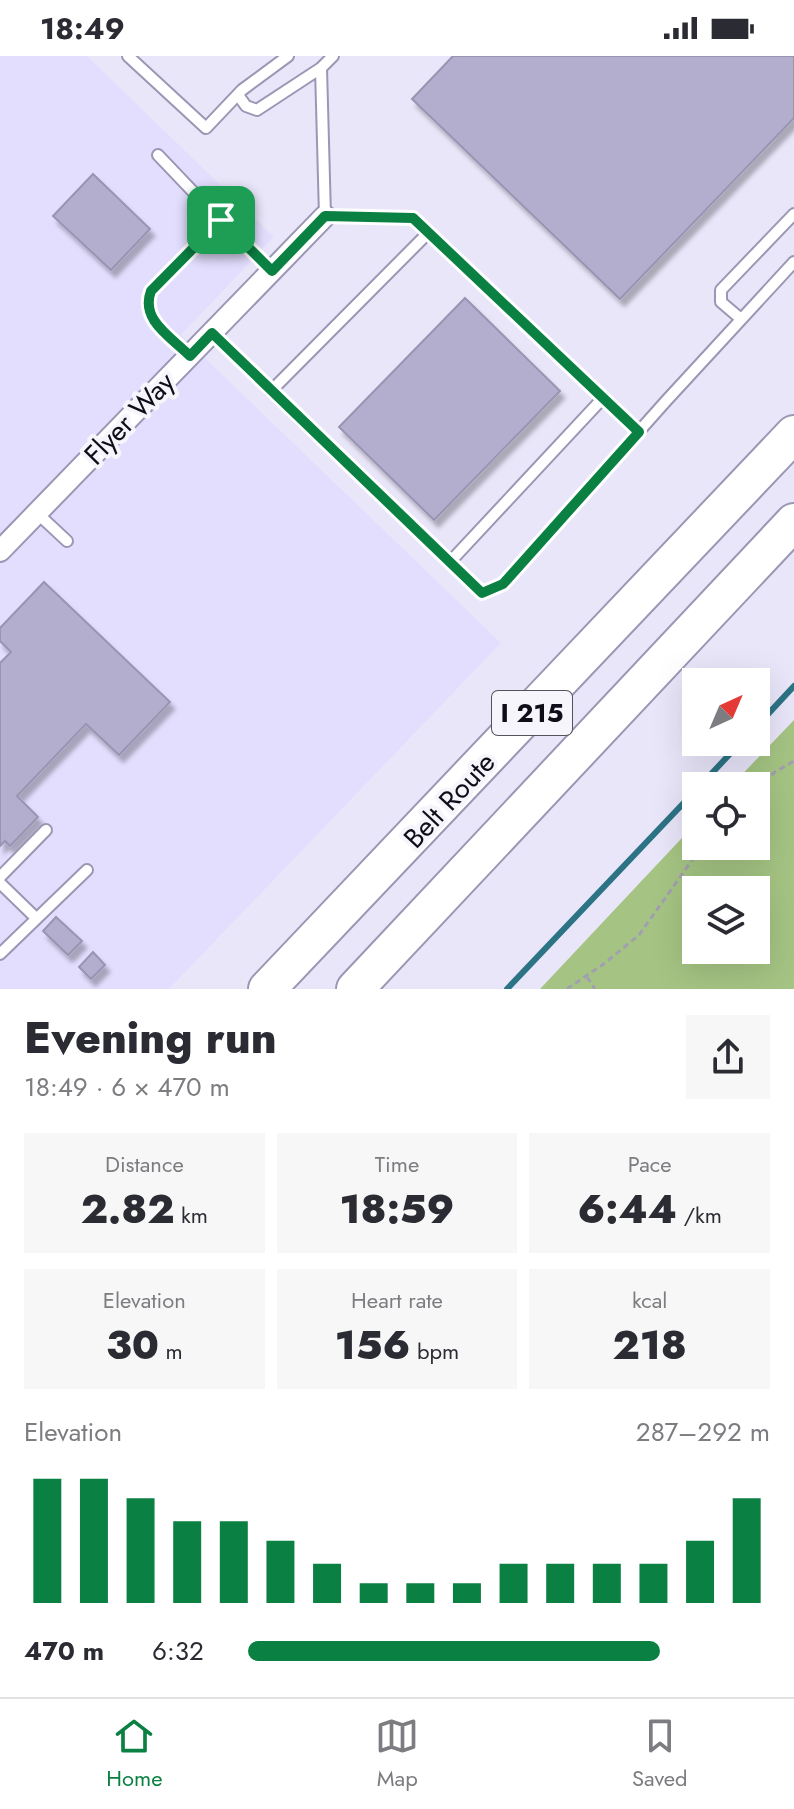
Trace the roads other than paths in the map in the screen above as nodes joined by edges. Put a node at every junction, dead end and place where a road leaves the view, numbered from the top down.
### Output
1 (128, 56) edge
2 (288, 56) edge
3 (333, 56) edge
4 (321, 68) junction
5 (238, 95) junction
6 (158, 155) dead end
7 (794, 214) edge
8 (325, 216) junction
9 (221, 220) junction
10 (429, 232) junction
11 (794, 262) edge
12 (272, 271) junction
13 (741, 319) junction
14 (212, 333) junction
15 (190, 356) junction
16 (271, 391) junction
17 (603, 398) junction
18 (639, 432) junction
19 (794, 434) edge
20 (37, 513) junction
21 (794, 522) edge
22 (67, 541) dead end
23 (3, 542) edge
24 (450, 562) junction
25 (46, 830) dead end
26 (87, 870) dead end
27 (0, 880) edge
28 (35, 917) junction
29 (0, 954) edge
30 (267, 989) edge
31 (355, 989) edge

1 - 5 lane
2 - 5 lane
3 - 4 lane
4 - 5 lane
4 - 8 lane
6 - 9 lane
7 - 13 lane
8 - 10 lane
8 - 12 street, Flyer Way
9 - 12 lane
9 - 15 lane
10 - 16 lane
10 - 17 lane
11 - 13 lane
12 - 14 street, Flyer Way
13 - 18 lane
14 - 15 street, Flyer Way
14 - 16 lane
15 - 20 street, Flyer Way
16 - 24 lane
17 - 18 lane
17 - 24 lane
18 - 24 lane
19 - 30 highway, Belt Route / I 215
20 - 22 lane
20 - 23 street, Flyer Way
21 - 31 highway, I 215
25 - 27 lane
26 - 28 lane
27 - 28 lane
28 - 29 lane

